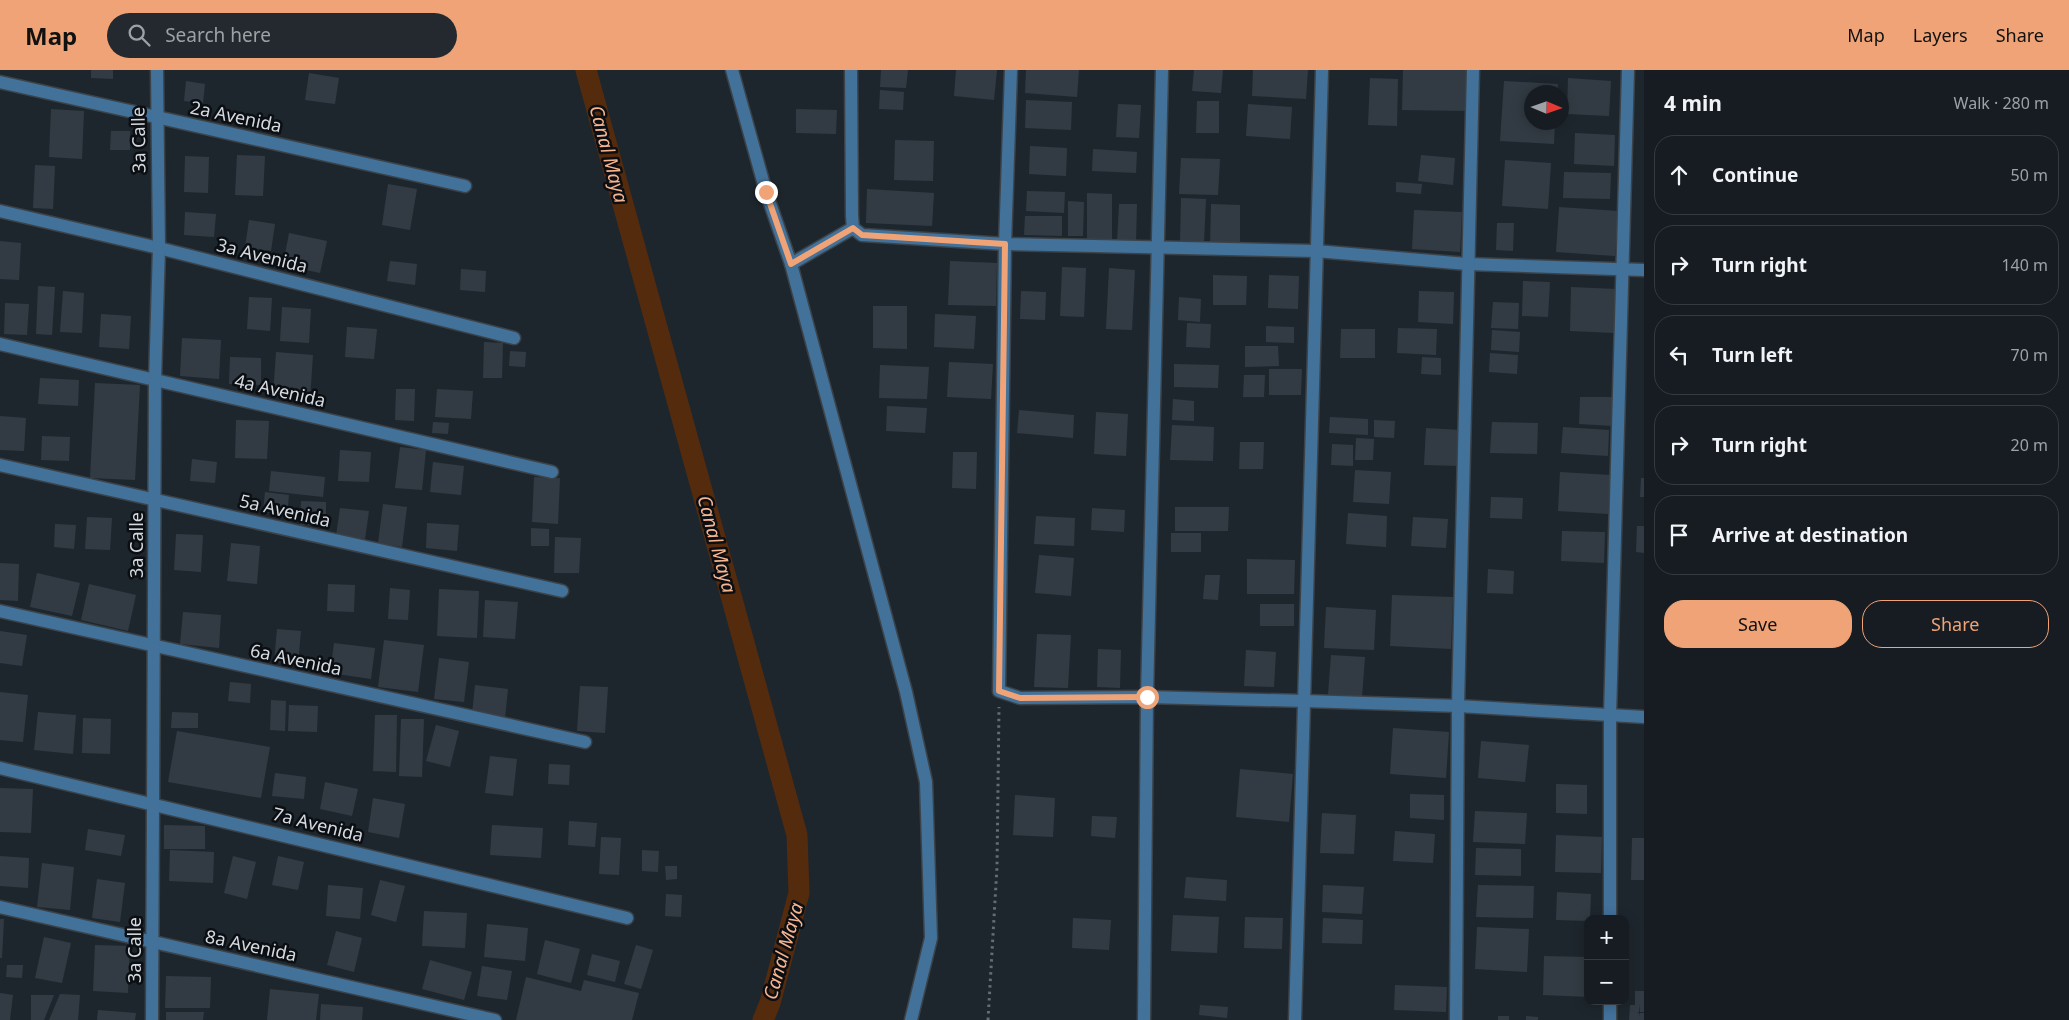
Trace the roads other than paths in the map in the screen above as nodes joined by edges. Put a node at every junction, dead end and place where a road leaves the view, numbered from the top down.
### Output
1 (157, 70) edge
2 (732, 70) edge
3 (851, 70) edge
4 (1010, 70) edge
5 (1162, 70) edge
6 (1322, 70) edge
7 (1473, 70) edge
8 (1628, 70) edge
9 (0, 82) edge
10 (156, 118) junction
11 (465, 186) dead end
12 (0, 211) edge
13 (853, 228) junction
14 (1005, 244) junction
15 (1157, 246) junction
16 (159, 248) junction
17 (1316, 251) junction
18 (791, 264) junction
19 (1467, 264) junction
20 (1623, 270) junction
21 (1644, 270) edge
22 (514, 338) dead end
23 (0, 344) edge
24 (155, 380) junction
25 (0, 465) edge
26 (552, 472) dead end
27 (155, 500) junction
28 (562, 591) dead end
29 (0, 611) edge
30 (154, 647) junction
31 (1147, 697) junction
32 (1304, 701) junction
33 (1458, 706) junction
34 (1610, 715) junction
35 (1644, 718) edge
36 (585, 742) dead end
37 (0, 768) edge
38 (153, 804) junction
39 (0, 907) edge
40 (1610, 915) edge
41 (627, 918) dead end
42 (153, 943) junction
43 (1610, 1005) edge
44 (152, 1020) edge
45 (495, 1020) edge
46 (911, 1020) edge
47 (1144, 1020) edge
48 (1294, 1020) edge
49 (1456, 1020) edge
50 (1610, 1020) edge

1 - 10 street, 3a Calle
2 - 18 street
3 - 13 street
4 - 14 street
5 - 15 street
6 - 17 street
7 - 19 street
8 - 20 street
9 - 10 street, 2a Avenida
10 - 11 street, 2a Avenida
10 - 16 street, 3a Calle
12 - 16 street, 3a Avenida
13 - 14 street
13 - 18 street
14 - 15 street
14 - 31 street
15 - 17 street
15 - 31 street
16 - 22 street, 3a Avenida
16 - 24 street, 3a Calle
17 - 19 street
17 - 32 street
18 - 46 street
19 - 20 street
19 - 33 street
20 - 21 street
20 - 34 street
23 - 24 street, 4a Avenida
24 - 26 street, 4a Avenida
24 - 27 street, 3a Calle
25 - 27 street, 5a Avenida
27 - 28 street, 5a Avenida
27 - 30 street, 3a Calle
29 - 30 street, 6a Avenida
30 - 36 street, 6a Avenida
30 - 38 street, 3a Calle
31 - 32 street
31 - 47 street
32 - 33 street
32 - 48 street
33 - 34 street
33 - 49 street
34 - 35 street
34 - 40 street
37 - 38 street, 7a Avenida
38 - 41 street, 7a Avenida
38 - 42 street, 3a Calle
39 - 42 street, 8a Avenida
42 - 44 street, 3a Calle
42 - 45 street, 8a Avenida
43 - 50 street

